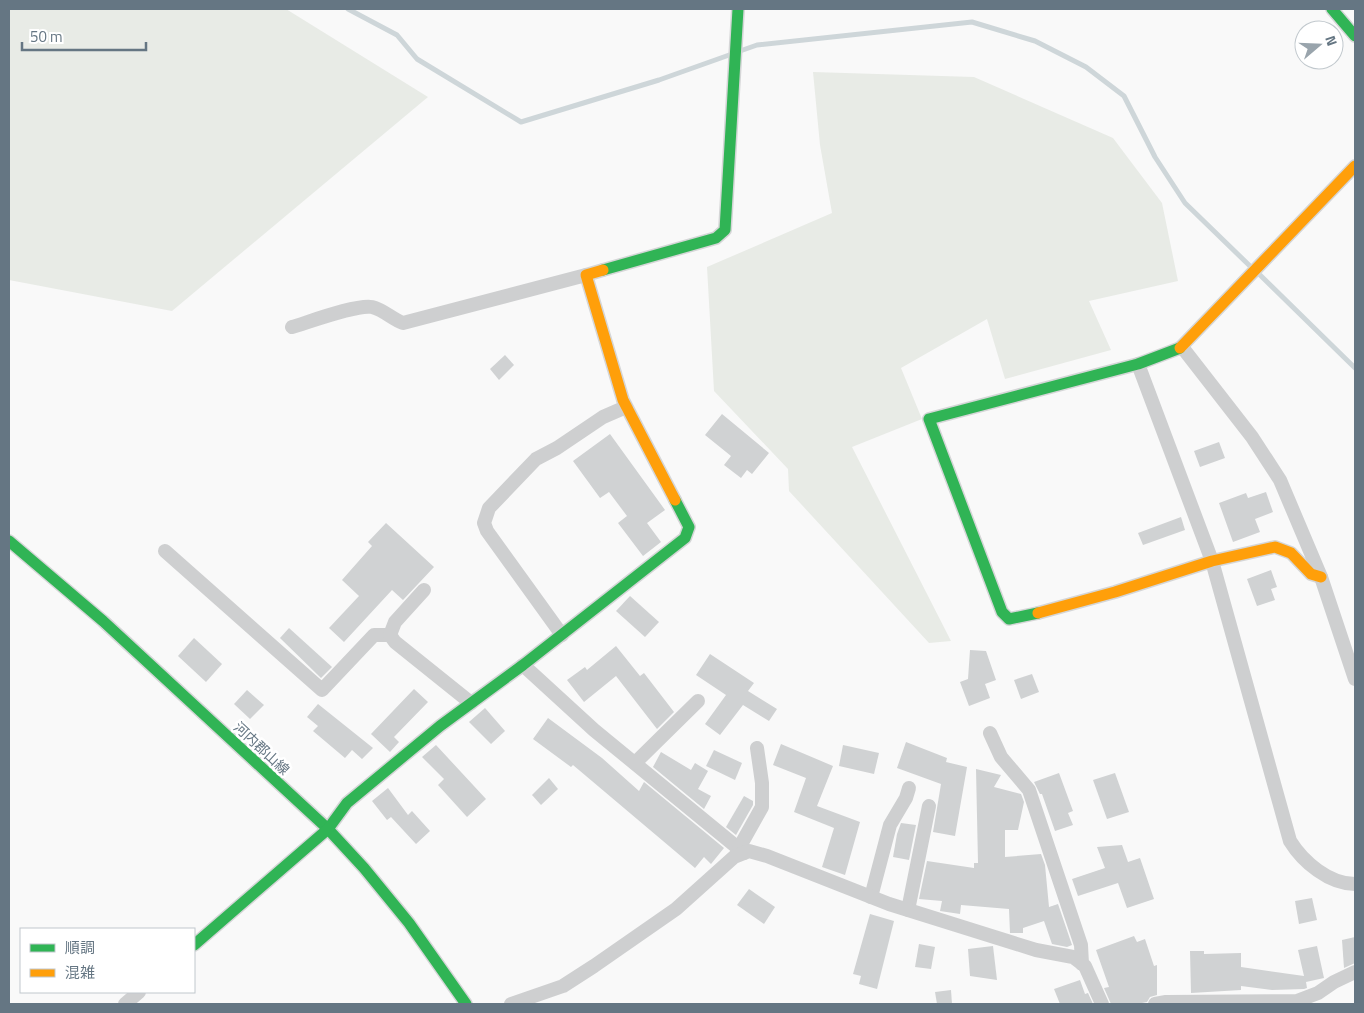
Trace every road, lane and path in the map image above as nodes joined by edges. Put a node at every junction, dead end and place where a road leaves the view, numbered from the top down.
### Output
1 (738, 9) edge
2 (1332, 9) edge
3 (1355, 36) edge
4 (1355, 166) edge
5 (586, 275) junction
6 (292, 327) dead end
7 (1182, 347) junction
8 (1138, 364) junction
9 (626, 407) junction
10 (9, 541) edge
11 (165, 551) dead end
12 (1212, 561) junction
13 (1321, 577) junction
14 (424, 590) dead end
15 (390, 635) junction
16 (562, 635) junction
17 (523, 665) junction
18 (1355, 678) edge
19 (698, 701) dead end
20 (472, 703) junction
21 (990, 732) dead end
22 (757, 748) dead end
23 (635, 763) junction
24 (909, 788) dead end
25 (929, 806) dead end
26 (328, 829) junction
27 (741, 851) junction
28 (1355, 884) edge
29 (870, 896) junction
30 (908, 910) junction
31 (195, 944) edge
32 (1082, 964) junction
33 (1355, 972) edge
34 (138, 993) edge
35 (124, 1004) edge
36 (466, 1004) edge
37 (511, 1004) edge
38 (1102, 1004) edge
39 (1155, 1004) edge

1 - 5 street
2 - 3 street
4 - 7 street
5 - 6 street
5 - 9 street
7 - 8 street
7 - 13 street
8 - 12 street
8 - 12 street
9 - 16 street
9 - 16 street
10 - 26 street, 河内郡山線
11 - 15 street
12 - 13 street
12 - 28 street
13 - 18 street
14 - 15 street
15 - 20 street
16 - 17 street
17 - 20 street
17 - 23 street
19 - 23 street
20 - 26 street
21 - 32 street
22 - 27 street
23 - 27 street
24 - 29 street
25 - 30 street
26 - 31 street
26 - 36 street, 河内郡山線
27 - 29 street
27 - 37 street
29 - 30 street
30 - 32 street
32 - 38 street
33 - 39 street
34 - 35 street

